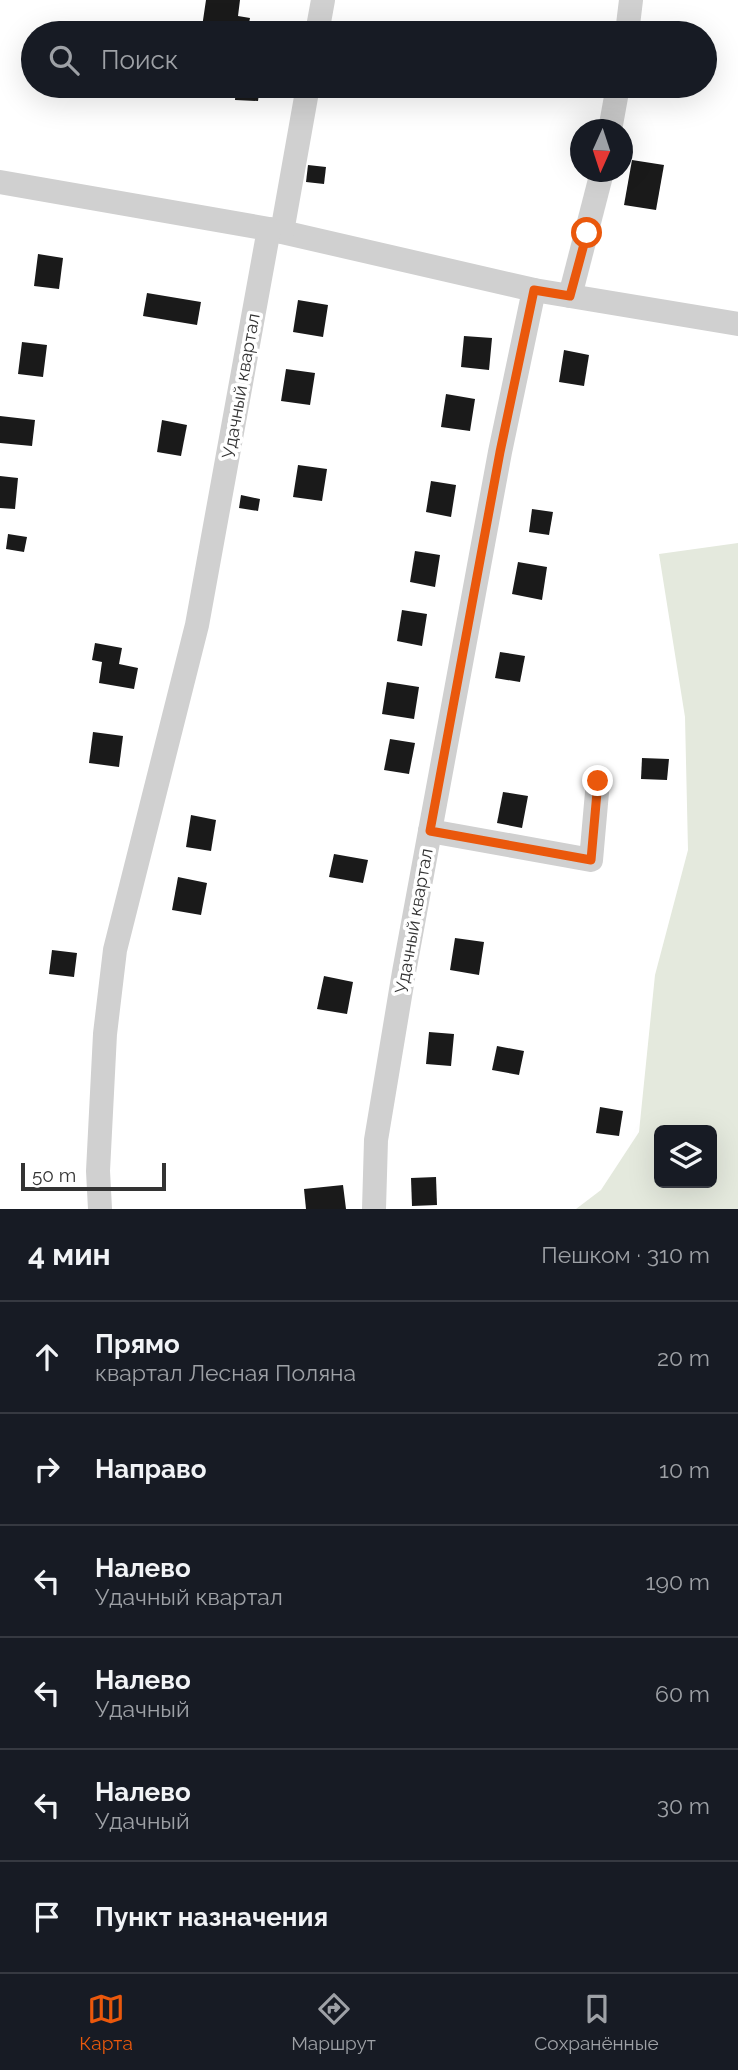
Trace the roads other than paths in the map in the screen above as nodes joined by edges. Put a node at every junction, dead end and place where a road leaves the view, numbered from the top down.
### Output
1 (323, 0) edge
2 (631, 0) edge
3 (319, 21) edge
4 (628, 21) edge
5 (305, 98) edge
6 (616, 98) edge
7 (612, 119) edge
8 (0, 182) edge
9 (599, 182) edge
10 (275, 231) junction
11 (534, 290) junction
12 (570, 296) junction
13 (738, 324) edge
14 (598, 781) dead end
15 (430, 831) junction
16 (100, 1209) edge
17 (374, 1209) edge

1 - 3 street
2 - 4 street
5 - 10 street, Удачный квартал
6 - 7 street
8 - 10 street
9 - 12 street
10 - 11 street
10 - 16 street, Удачный квартал
11 - 12 street
11 - 15 street, Удачный квартал
12 - 13 street
14 - 15 street
15 - 17 street, Удачный квартал

